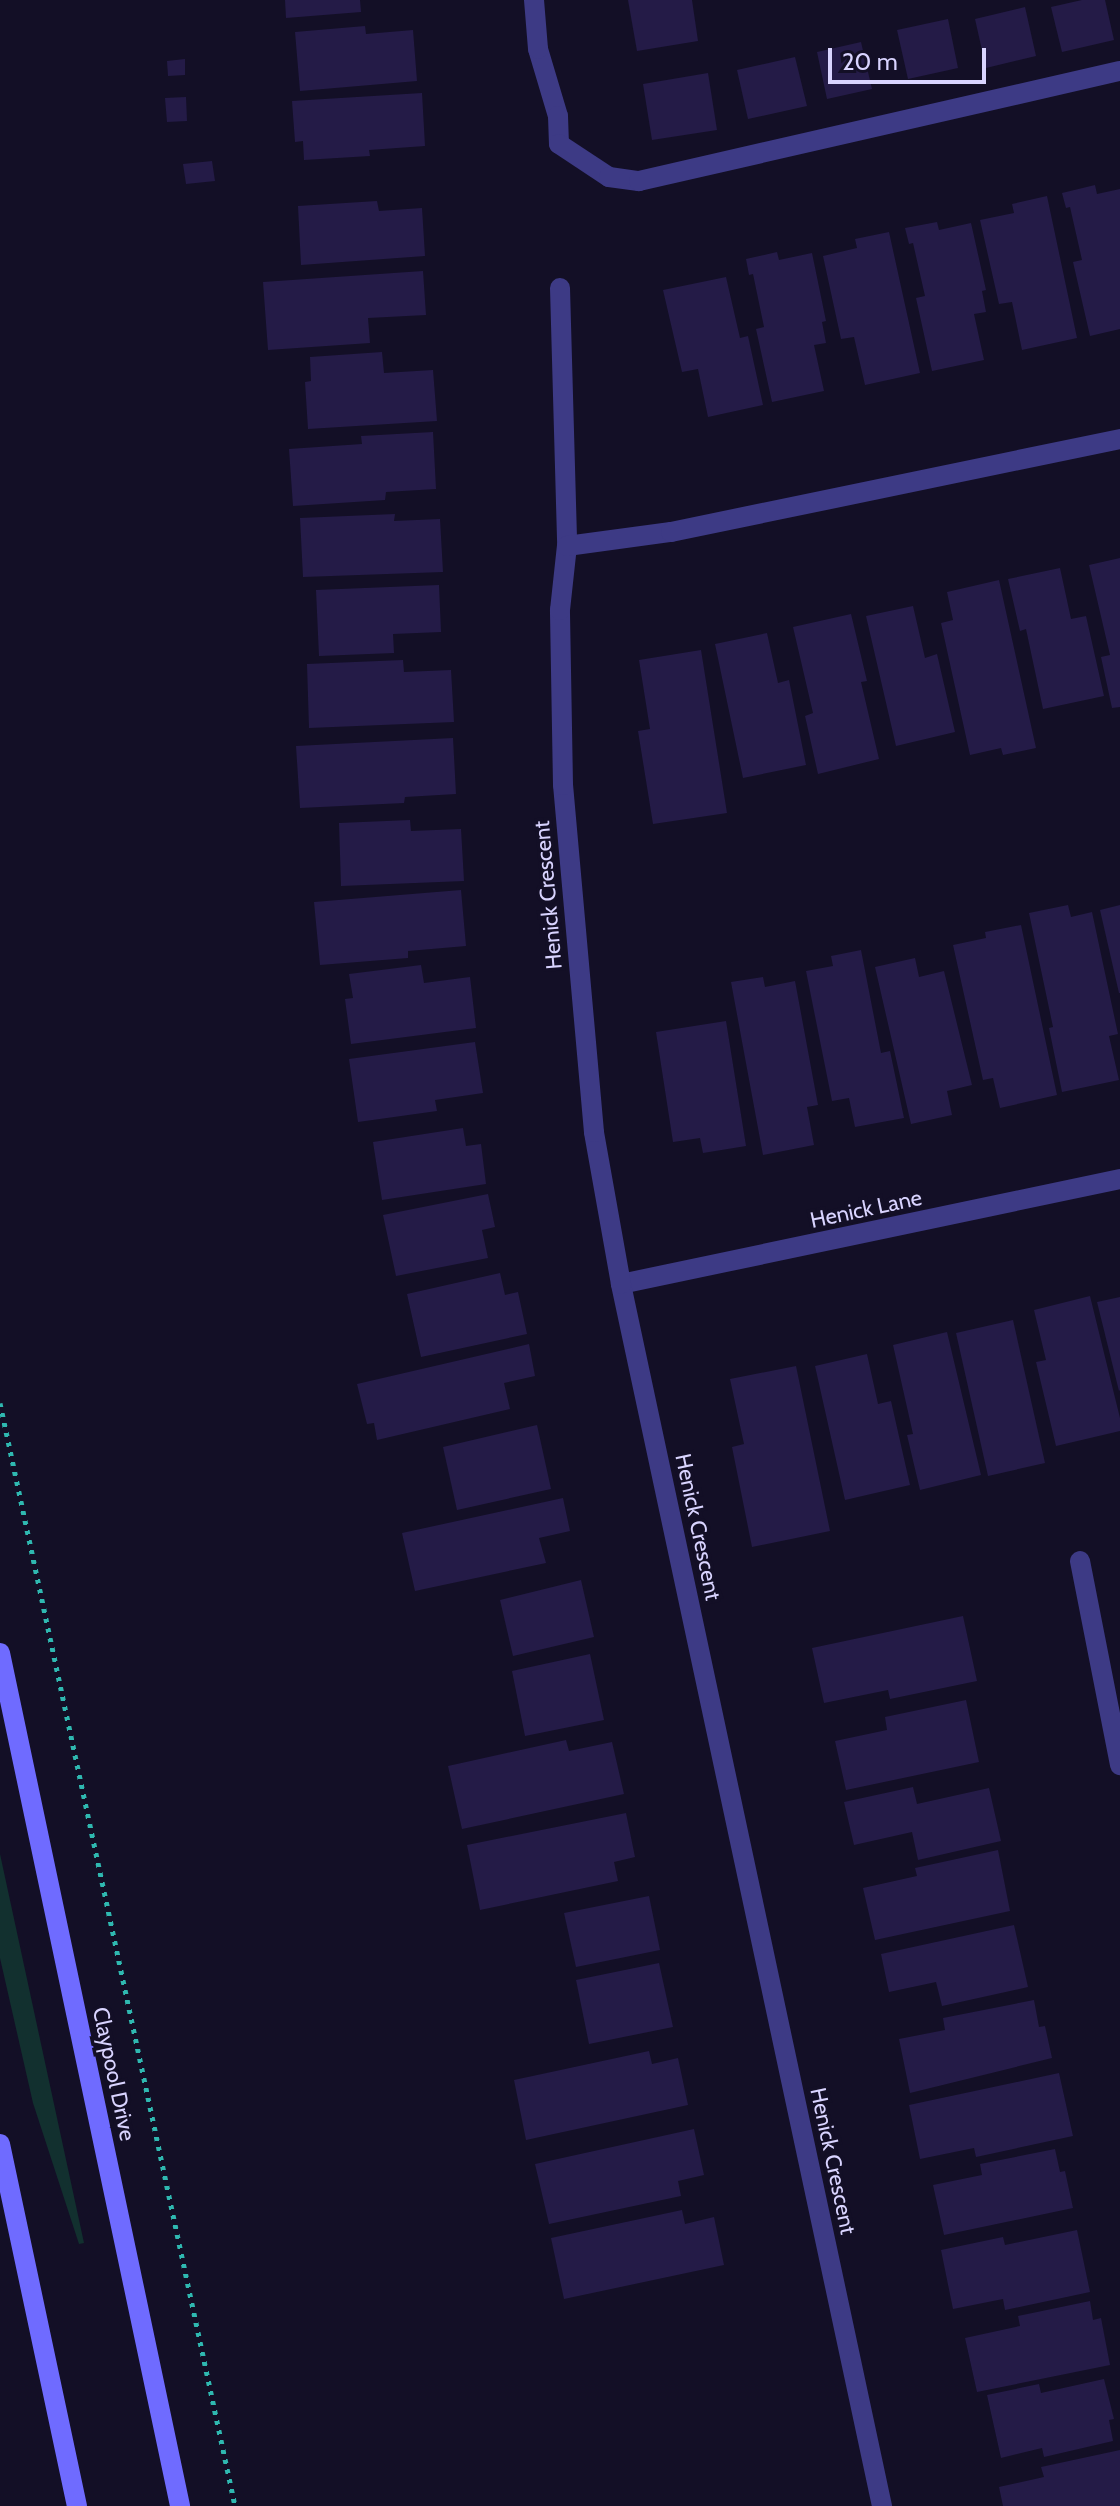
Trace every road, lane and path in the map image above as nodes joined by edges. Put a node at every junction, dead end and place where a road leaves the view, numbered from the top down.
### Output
1 (534, 0) edge
2 (1120, 71) edge
3 (560, 288) dead end
4 (1120, 439) edge
5 (567, 546) junction
6 (1120, 1179) edge
7 (621, 1284) junction
8 (0, 1403) edge
9 (1080, 1561) dead end
10 (0, 1653) edge
11 (1120, 1765) edge
12 (0, 2144) edge
13 (77, 2506) edge
14 (180, 2506) edge
15 (235, 2506) edge
16 (882, 2506) edge

1 - 2 street
3 - 5 street, Henick Crescent
4 - 5 street
5 - 7 street, Henick Crescent
6 - 7 street, Henick Lane
7 - 16 street, Henick Crescent
8 - 15 path
9 - 11 street
10 - 14 main road, Claypool Drive
12 - 13 main road

